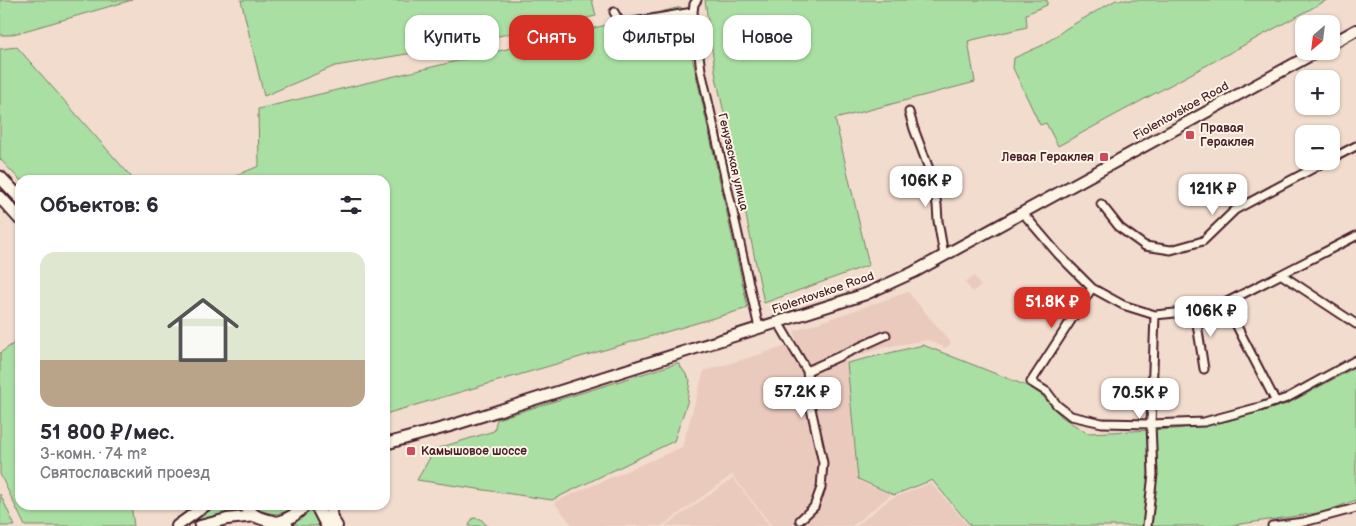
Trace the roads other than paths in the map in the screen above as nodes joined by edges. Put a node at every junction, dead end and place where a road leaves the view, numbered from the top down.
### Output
1 (697, 0) edge
2 (614, 12) dead end
3 (693, 12) junction
4 (1356, 30) edge
5 (1340, 39) edge
6 (1301, 60) edge
7 (909, 112) dead end
8 (1356, 146) edge
9 (1340, 154) edge
10 (1310, 170) edge
11 (0, 177) edge
12 (15, 193) edge
13 (0, 197) edge
14 (1101, 204) dead end
15 (1022, 212) junction
16 (15, 214) edge
17 (1356, 236) edge
18 (944, 255) junction
19 (1282, 275) junction
20 (1092, 288) junction
21 (1225, 303) junction
22 (1195, 311) junction
23 (1155, 315) junction
24 (778, 322) junction
25 (1356, 324) edge
26 (759, 328) junction
27 (886, 335) dead end
28 (1356, 360) edge
29 (1204, 368) dead end
30 (807, 371) junction
31 (1276, 402) junction
32 (1151, 424) junction
33 (411, 436) junction
34 (390, 442) edge
35 (390, 448) edge
36 (1356, 508) edge
37 (191, 510) edge
38 (199, 510) edge
39 (249, 510) edge
40 (300, 510) edge
41 (319, 510) edge
42 (331, 510) edge
43 (255, 516) junction
44 (800, 520) dead end
45 (283, 524) edge
46 (178, 526) edge
47 (200, 526) edge
48 (327, 526) edge
49 (337, 526) edge
50 (1147, 526) edge
51 (1272, 526) edge

1 - 3 street, Генуэзская улица
2 - 3 street
3 - 26 street, Генуэзская улица
4 - 5 main road
6 - 15 main road, Fiolentovskoe Road
7 - 18 street
8 - 9 street
10 - 14 street
11 - 12 main road
13 - 16 main road
15 - 18 main road, Fiolentovskoe Road
15 - 20 street
17 - 19 street
18 - 24 main road, Fiolentovskoe Road
19 - 21 street
19 - 25 street
20 - 23 street
20 - 32 street
21 - 22 street
21 - 31 street
22 - 23 street
22 - 29 street
23 - 32 street
24 - 26 main road, Fiolentovskoe Road
24 - 30 street
26 - 33 main road, Fiolentovskoe Road
27 - 30 street
28 - 31 street
30 - 44 street
31 - 32 street
32 - 50 street
33 - 34 main road, Fiolentovskoe Road
33 - 35 main road
36 - 51 street
37 - 46 main road
38 - 46 main road
39 - 43 main road
40 - 45 main road
41 - 48 main road
42 - 49 main road
43 - 45 main road
43 - 47 main road

